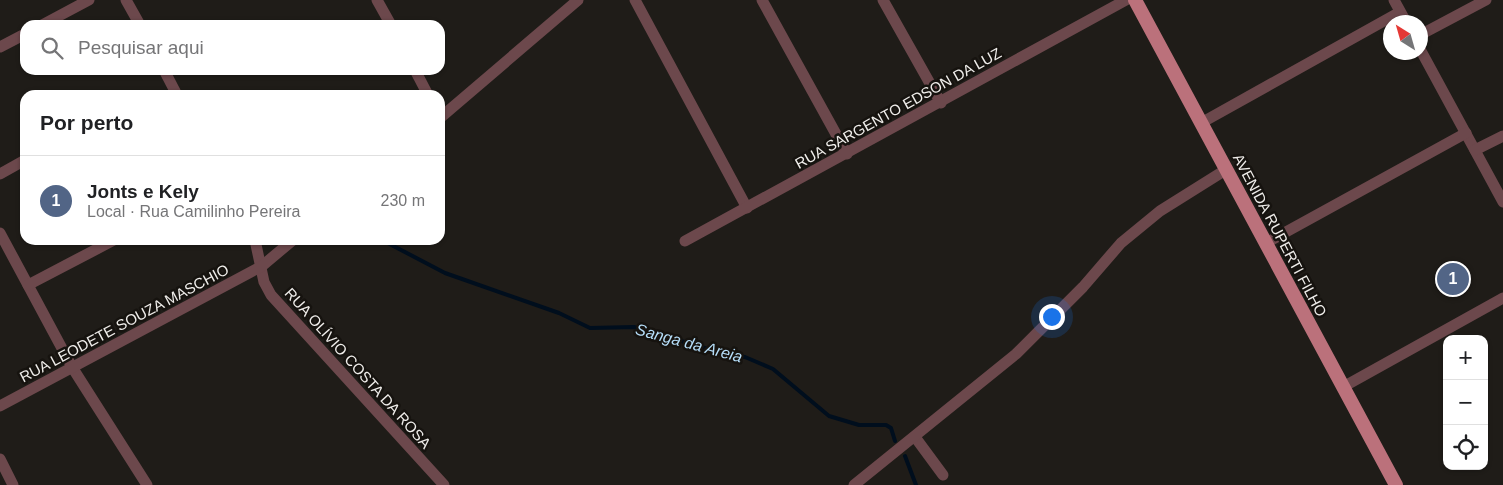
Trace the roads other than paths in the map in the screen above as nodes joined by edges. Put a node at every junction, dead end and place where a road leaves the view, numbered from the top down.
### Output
1 (88, 0) edge
2 (126, 0) edge
3 (377, 0) edge
4 (578, 0) edge
5 (635, 0) edge
6 (762, 0) edge
7 (884, 0) edge
8 (1126, 0) edge
9 (1135, 0) edge
10 (1394, 0) edge
11 (1486, 0) edge
12 (1400, 12) junction
13 (1402, 15) edge
14 (51, 20) edge
15 (137, 20) edge
16 (388, 20) edge
17 (1428, 30) edge
18 (20, 37) edge
19 (0, 47) edge
20 (1426, 60) edge
21 (167, 75) edge
22 (418, 75) edge
23 (174, 90) edge
24 (425, 90) edge
25 (940, 103) junction
26 (445, 113) edge
27 (1201, 123) junction
28 (1466, 133) junction
29 (1503, 136) edge
30 (1475, 150) junction
31 (847, 154) junction
32 (20, 163) edge
33 (1227, 169) junction
34 (0, 174) edge
35 (1503, 202) edge
36 (747, 208) junction
37 (0, 233) edge
38 (685, 241) dead end
39 (1266, 243) junction
40 (104, 245) edge
41 (256, 245) edge
42 (287, 245) edge
43 (262, 266) junction
44 (28, 285) junction
45 (1503, 298) edge
46 (72, 367) junction
47 (1343, 387) junction
48 (0, 406) edge
49 (915, 436) junction
50 (0, 459) edge
51 (943, 475) dead end
52 (13, 485) edge
53 (147, 485) edge
54 (444, 485) edge
55 (854, 485) edge
56 (1396, 485) edge

1 - 14 street
2 - 15 street
3 - 16 street
4 - 26 street
5 - 36 street
6 - 31 street
7 - 25 street
8 - 25 street, RUA SARGENTO EDSON DA LUZ
9 - 27 main road, AVENIDA RUPERTI FILHO
10 - 12 street
11 - 17 street
12 - 13 street
12 - 27 street
18 - 19 street
20 - 28 street
21 - 23 street
22 - 24 street
25 - 31 street, RUA SARGENTO EDSON DA LUZ
27 - 33 main road, AVENIDA RUPERTI FILHO
28 - 30 street
28 - 39 street
29 - 30 street
30 - 35 street
31 - 36 street, RUA SARGENTO EDSON DA LUZ
32 - 34 street
33 - 39 main road, AVENIDA RUPERTI FILHO
33 - 49 street
36 - 38 street, RUA SARGENTO EDSON DA LUZ
37 - 44 street
39 - 47 main road, AVENIDA RUPERTI FILHO
40 - 44 street
41 - 43 street, RUA OLÍVIO COSTA DA ROSA
42 - 43 street, RUA LEODETE SOUZA MASCHIO
43 - 46 street, RUA LEODETE SOUZA MASCHIO
43 - 54 street, RUA OLÍVIO COSTA DA ROSA
44 - 46 street
45 - 47 street
46 - 48 street, RUA LEODETE SOUZA MASCHIO
46 - 53 street
47 - 56 main road, AVENIDA RUPERTI FILHO
49 - 51 street
49 - 55 street
50 - 52 street

